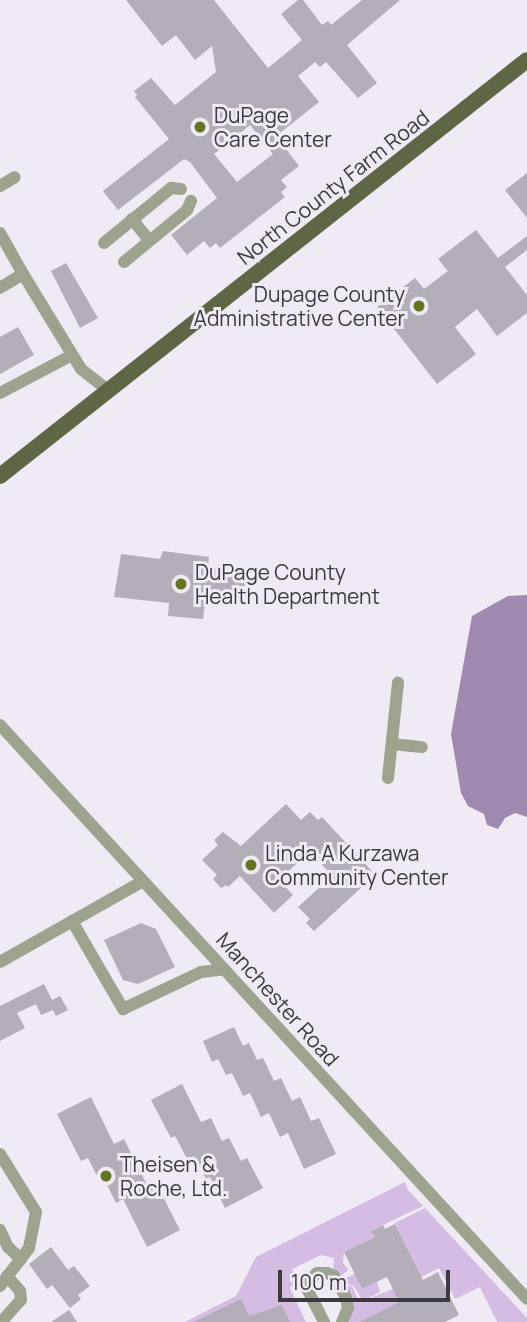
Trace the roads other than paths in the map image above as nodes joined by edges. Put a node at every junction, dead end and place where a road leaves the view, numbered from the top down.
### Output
1 (527, 60) edge
2 (15, 177) dead end
3 (0, 186) edge
4 (181, 189) dead end
5 (191, 201) dead end
6 (132, 219) junction
7 (0, 233) edge
8 (149, 240) junction
9 (104, 243) dead end
10 (124, 261) dead end
11 (23, 274) junction
12 (0, 288) edge
13 (72, 355) junction
14 (108, 391) junction
15 (0, 393) edge
16 (0, 476) edge
17 (398, 683) dead end
18 (0, 725) edge
19 (392, 744) junction
20 (422, 747) dead end
21 (388, 778) dead end
22 (143, 881) junction
23 (72, 921) junction
24 (206, 950) junction
25 (0, 962) edge
26 (224, 969) junction
27 (201, 972) junction
28 (0, 1155) edge
29 (0, 1230) edge
30 (21, 1259) junction
31 (4, 1281) edge
32 (527, 1299) edge
33 (1, 1322) edge
34 (324, 1322) edge
35 (342, 1322) edge

1 - 14 main road, North County Farm Road
2 - 3 street
4 - 6 street
5 - 8 street
6 - 8 street
6 - 9 street
7 - 11 street
8 - 10 street
11 - 12 street
11 - 13 street
13 - 14 street
13 - 15 street
14 - 16 main road, North County Farm Road
17 - 19 street
18 - 22 street, Manchester Road
19 - 20 street
19 - 21 street
22 - 23 street
22 - 24 street, Manchester Road
23 - 25 street
23 - 27 street
24 - 26 street, Manchester Road
24 - 27 street
26 - 27 street
26 - 32 street, Manchester Road
28 - 30 street
29 - 30 street
30 - 31 street
31 - 33 street
34 - 35 street

